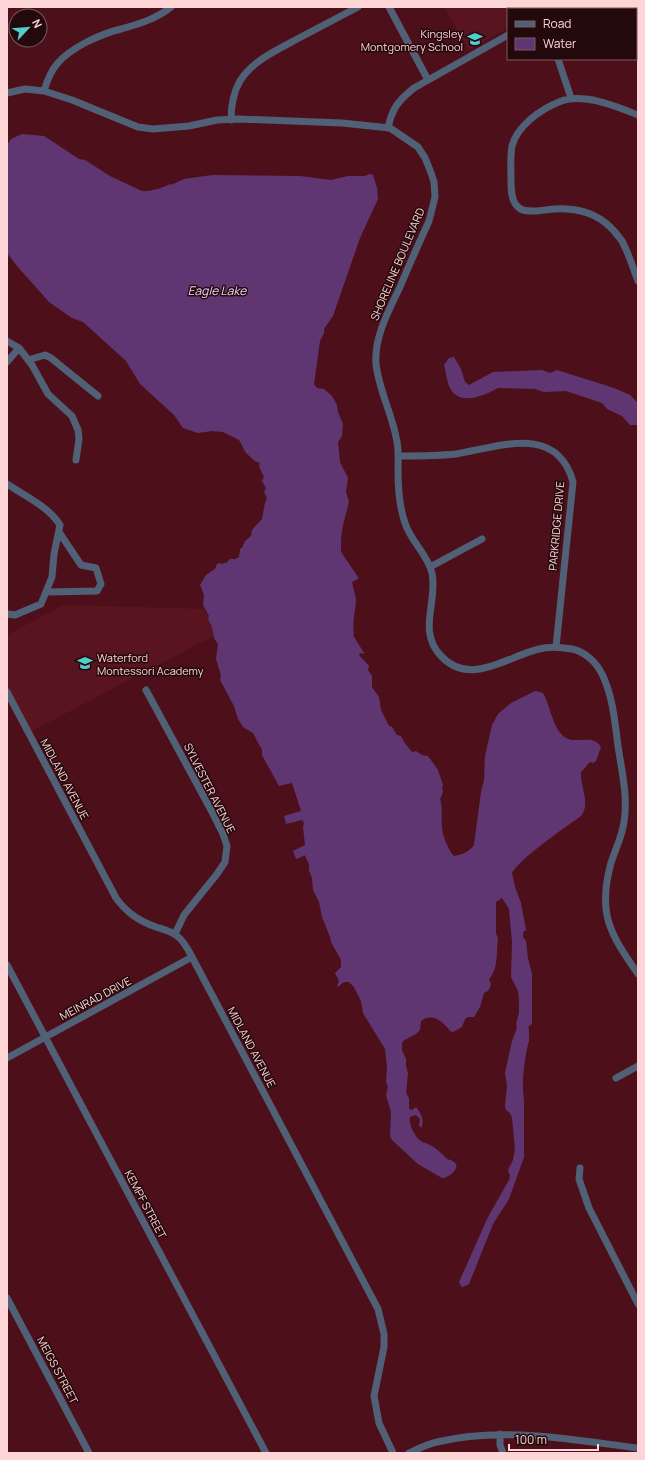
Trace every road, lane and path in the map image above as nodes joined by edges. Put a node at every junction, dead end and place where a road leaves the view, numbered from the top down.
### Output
1 (171, 7) edge
2 (358, 7) edge
3 (388, 7) edge
4 (507, 36) edge
5 (558, 60) edge
6 (428, 80) junction
7 (44, 91) junction
8 (7, 93) edge
9 (571, 98) junction
10 (638, 115) edge
11 (231, 120) junction
12 (388, 128) junction
13 (638, 281) edge
14 (8, 344) edge
15 (19, 348) junction
16 (28, 360) junction
17 (7, 362) edge
18 (98, 396) dead end
19 (398, 456) junction
20 (76, 460) dead end
21 (7, 484) edge
22 (59, 532) junction
23 (482, 539) dead end
24 (430, 567) junction
25 (47, 592) junction
26 (7, 614) edge
27 (556, 647) junction
28 (146, 690) dead end
29 (7, 692) edge
30 (175, 934) junction
31 (192, 957) junction
32 (7, 965) edge
33 (638, 974) edge
34 (45, 1037) junction
35 (7, 1058) edge
36 (638, 1066) edge
37 (616, 1078) dead end
38 (580, 1168) dead end
39 (7, 1298) edge
40 (638, 1304) edge
41 (500, 1434) junction
42 (638, 1448) edge
43 (89, 1453) edge
44 (266, 1453) edge
45 (393, 1453) edge
46 (408, 1453) edge
47 (503, 1453) edge

1 - 7 street
2 - 11 street
3 - 6 street
4 - 6 street
5 - 9 street
6 - 12 street
7 - 8 street, SHORELINE BOULEVARD
7 - 11 street, SHORELINE BOULEVARD
9 - 10 street
9 - 13 street
11 - 12 street, SHORELINE BOULEVARD
12 - 19 street, SHORELINE BOULEVARD
14 - 15 street
15 - 16 street
15 - 17 street
16 - 18 street
16 - 20 street
19 - 24 street, SHORELINE BOULEVARD
19 - 27 street, PARKRIDGE DRIVE
21 - 22 street
22 - 25 street
22 - 25 street
23 - 24 street
24 - 27 street, SHORELINE BOULEVARD
25 - 26 street
27 - 33 street, SHORELINE BOULEVARD
28 - 30 street, SYLVESTER AVENUE
29 - 30 street, MIDLAND AVENUE
30 - 31 street, MIDLAND AVENUE
31 - 34 street, MEINRAD DRIVE
31 - 45 street, MIDLAND AVENUE
32 - 34 street, KEMPF STREET
34 - 35 street, MEINRAD DRIVE
34 - 44 street, KEMPF STREET
36 - 37 street
38 - 40 street
39 - 43 street, MEIGS STREET
41 - 42 street
41 - 46 street
41 - 47 street

